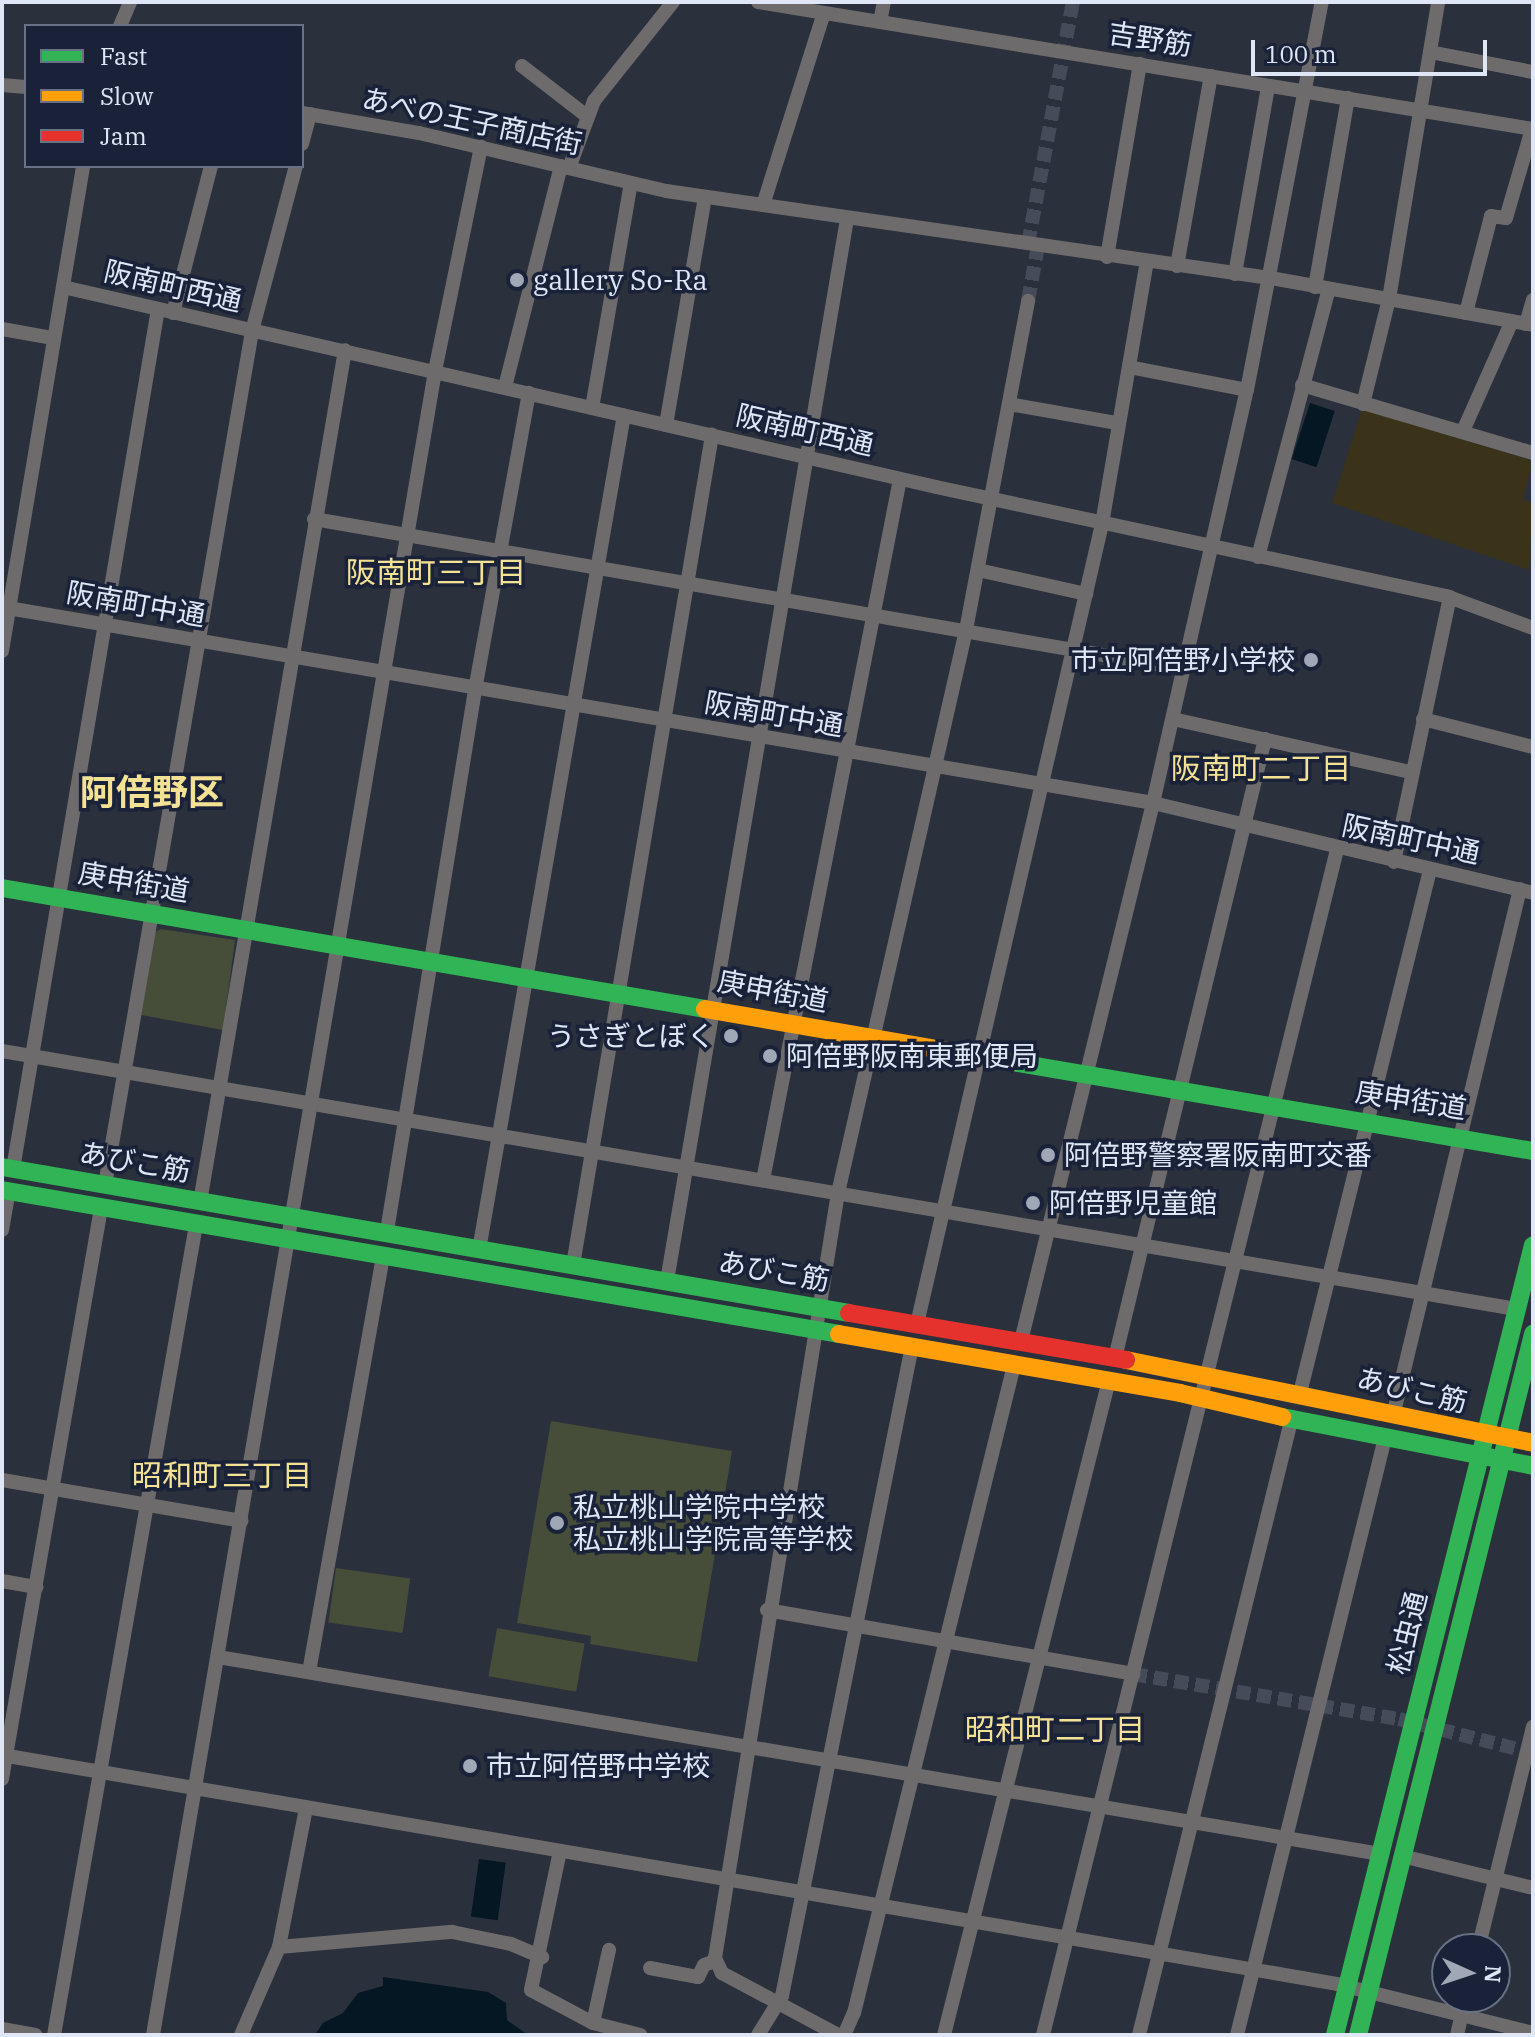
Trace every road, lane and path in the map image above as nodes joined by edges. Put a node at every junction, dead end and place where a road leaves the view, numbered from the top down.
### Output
1 (130, 2) edge
2 (673, 2) edge
3 (758, 2) edge
4 (884, 2) edge
5 (1322, 2) edge
6 (1438, 2) edge
7 (824, 13) junction
8 (880, 22) junction
9 (121, 24) edge
10 (1430, 52) junction
11 (1140, 64) junction
12 (522, 66) dead end
13 (1533, 72) edge
14 (1211, 76) junction
15 (2, 85) edge
16 (1268, 86) junction
17 (24, 87) edge
18 (1305, 91) junction
19 (1348, 98) junction
20 (1420, 111) junction
21 (306, 114) edge
22 (588, 117) junction
23 (1532, 129) edge
24 (481, 147) junction
25 (565, 167) junction
26 (83, 168) edge
27 (210, 168) edge
28 (295, 168) edge
29 (631, 183) junction
30 (705, 197) junction
31 (763, 205) junction
32 (847, 219) junction
33 (1107, 257) junction
34 (1147, 262) junction
35 (1177, 266) junction
36 (1235, 274) junction
37 (1270, 278) junction
38 (63, 287) junction
39 (1322, 288) junction
40 (1389, 299) junction
41 (1533, 300) edge
42 (1028, 301) tunnel mouth
43 (165, 311) junction
44 (1466, 313) junction
45 (1524, 323) edge
46 (2, 329) edge
47 (252, 331) junction
48 (53, 338) junction
49 (345, 350) junction
50 (1129, 367) junction
51 (435, 371) junction
52 (1302, 385) junction
53 (505, 387) junction
54 (1247, 390) junction
55 (529, 393) junction
56 (1009, 404) junction
57 (1363, 404) junction
58 (592, 408) junction
59 (624, 415) junction
60 (1117, 423) junction
61 (666, 425) junction
62 (1463, 431) junction
63 (712, 435) junction
64 (1533, 451) edge
65 (806, 457) junction
66 (900, 479) junction
67 (993, 499) junction
68 (314, 519) junction
69 (1102, 524) junction
70 (407, 536) junction
71 (1211, 548) junction
72 (502, 551) junction
73 (1258, 557) junction
74 (594, 567) junction
75 (978, 570) junction
76 (687, 583) junction
77 (1086, 594) junction
78 (1450, 597) junction
79 (781, 598) junction
80 (6, 608) edge
81 (873, 614) junction
82 (105, 625) junction
83 (1533, 628) edge
84 (966, 630) junction
85 (197, 641) junction
86 (1073, 648) junction
87 (2, 651) edge
88 (289, 657) junction
89 (1184, 669) junction
90 (384, 674) junction
91 (475, 690) junction
92 (571, 706) junction
93 (1173, 719) junction
94 (1423, 719) junction
95 (664, 722) junction
96 (759, 738) junction
97 (1265, 739) junction
98 (1533, 747) edge
99 (845, 752) junction
100 (934, 768) junction
101 (1411, 772) junction
102 (1042, 786) junction
103 (1153, 803) junction
104 (1247, 825) junction
105 (1337, 850) junction
106 (1394, 862) junction
107 (1430, 870) junction
108 (2, 888) edge
109 (1526, 891) edge
110 (56, 897) junction
111 (151, 913) junction
112 (245, 929) junction
113 (338, 945) junction
114 (431, 962) junction
115 (525, 977) junction
116 (618, 992) junction
117 (711, 1008) junction
118 (795, 1024) junction
119 (875, 1039) junction
120 (2, 1051) edge
121 (30, 1056) junction
122 (979, 1057) junction
123 (124, 1071) junction
124 (1084, 1074) junction
125 (218, 1087) junction
126 (1181, 1091) junction
127 (310, 1102) junction
128 (1272, 1106) junction
129 (404, 1118) junction
130 (1367, 1122) junction
131 (497, 1134) junction
132 (1460, 1137) junction
133 (592, 1151) junction
134 (1533, 1151) edge
135 (685, 1167) junction
136 (7, 1168) edge
137 (763, 1180) junction
138 (105, 1185) junction
139 (5, 1191) edge
140 (838, 1193) junction
141 (200, 1202) junction
142 (101, 1208) junction
143 (943, 1211) junction
144 (293, 1216) junction
145 (196, 1225) junction
146 (1047, 1229) junction
147 (2, 1230) edge
148 (387, 1231) junction
149 (289, 1240) junction
150 (1141, 1245) junction
151 (1533, 1245) edge
152 (479, 1250) junction
153 (383, 1255) junction
154 (1236, 1261) junction
155 (573, 1265) junction
156 (1329, 1277) junction
157 (667, 1281) junction
158 (1423, 1293) junction
159 (817, 1307) junction
160 (1516, 1309) junction
161 (917, 1324) junction
162 (813, 1328) junction
163 (1533, 1334) edge
164 (1021, 1341) junction
165 (912, 1346) junction
166 (1115, 1358) junction
167 (1014, 1365) junction
168 (1208, 1375) junction
169 (1109, 1380) junction
170 (1300, 1393) junction
171 (1201, 1397) junction
172 (1393, 1416) junction
173 (1292, 1417) junction
174 (1484, 1435) junction
175 (1385, 1438) junction
176 (1507, 1439) junction
177 (1533, 1443) edge
178 (1479, 1456) junction
179 (1502, 1460) junction
180 (1533, 1466) edge
181 (2, 1480) edge
182 (52, 1489) junction
183 (147, 1505) junction
184 (242, 1521) junction
185 (2, 1581) edge
186 (36, 1587) junction
187 (767, 1610) junction
188 (853, 1625) junction
189 (947, 1641) junction
190 (218, 1657) junction
191 (1037, 1657) junction
192 (309, 1672) junction
193 (1133, 1674) junction
194 (1533, 1727) edge
195 (747, 1748) junction
196 (4, 1756) edge
197 (829, 1761) junction
198 (100, 1773) junction
199 (914, 1776) junction
200 (2, 1779) edge
201 (195, 1789) junction
202 (1006, 1790) junction
203 (1099, 1806) junction
204 (306, 1808) junction
205 (1193, 1822) junction
206 (1286, 1838) junction
207 (560, 1851) junction
208 (1380, 1854) junction
209 (1402, 1856) junction
210 (1495, 1878) junction
211 (728, 1880) junction
212 (1533, 1888) edge
213 (801, 1893) junction
214 (881, 1905) junction
215 (975, 1922) junction
216 (1482, 1933) edge
217 (1068, 1937) junction
218 (279, 1947) junction
219 (609, 1950) dead end
220 (1160, 1952) junction
221 (542, 1957) junction
222 (715, 1961) junction
223 (650, 1968) dead end
224 (1253, 1969) junction
225 (1347, 1986) junction
226 (1368, 1991) junction
227 (775, 2002) junction
228 (1461, 2015) junction
229 (593, 2023) junction
230 (2, 2029) edge
231 (1533, 2033) edge
232 (35, 2035) edge
233 (54, 2035) edge
234 (153, 2035) edge
235 (241, 2035) edge
236 (640, 2035) edge
237 (758, 2035) edge
238 (838, 2035) edge
239 (844, 2035) edge
240 (944, 2035) edge
241 (1043, 2035) edge
242 (1139, 2035) edge
243 (1237, 2035) edge
244 (1335, 2035) edge
245 (1358, 2035) edge
246 (1457, 2035) edge

1 - 9 street
2 - 22 street
3 - 7 street, 吉野筋
4 - 8 street
5 - 18 street
6 - 10 street
7 - 8 street, 吉野筋
7 - 31 street
8 - 11 street, 吉野筋
10 - 13 street
10 - 20 street
11 - 14 street, 吉野筋
11 - 33 street
12 - 22 street
14 - 16 street, 吉野筋
14 - 35 street
15 - 17 street
16 - 18 street, 吉野筋
16 - 36 street
18 - 19 street, 吉野筋
18 - 37 street
19 - 20 street, 吉野筋
19 - 39 street
20 - 23 street, 吉野筋
20 - 40 street
21 - 24 street, あべの王子商店街
22 - 25 street
23 - 44 street
24 - 25 street, あべの王子商店街
24 - 51 street
25 - 29 street, あべの王子商店街
25 - 53 street
26 - 38 street
27 - 43 street
28 - 47 street
29 - 30 street, あべの王子商店街
29 - 58 street
30 - 31 street, あべの王子商店街
30 - 61 street
31 - 32 street, あべの王子商店街
32 - 33 street, あべの王子商店街
32 - 65 street
33 - 34 street, あべの王子商店街
34 - 35 street, あべの王子商店街
34 - 50 street
35 - 36 street, あべの王子商店街
36 - 37 street, あべの王子商店街
37 - 39 street, あべの王子商店街
37 - 54 street
38 - 43 street, 阪南町西通
38 - 48 street
39 - 40 street, あべの王子商店街
39 - 52 street
40 - 44 street, あべの王子商店街
40 - 57 street
41 - 45 street
42 - 56 street
43 - 47 street, 阪南町西通
43 - 82 street
44 - 45 street, あべの王子商店街
45 - 62 street
46 - 48 street
47 - 49 street, 阪南町西通
47 - 85 street
48 - 80 street
49 - 51 street, 阪南町西通
49 - 68 street
50 - 54 street
50 - 60 street
51 - 53 street, 阪南町西通
51 - 70 street
52 - 57 street
52 - 73 street
53 - 55 street, 阪南町西通
54 - 71 street
55 - 58 street, 阪南町西通
55 - 72 street
56 - 60 street
56 - 67 street
57 - 62 street
58 - 59 street, 阪南町西通
59 - 61 street, 阪南町西通
59 - 74 street
60 - 69 street
61 - 63 street, 阪南町西通
62 - 64 street
63 - 65 street, 阪南町西通
63 - 76 street
65 - 66 street, 阪南町西通
65 - 79 street
66 - 67 street, 阪南町西通
66 - 81 street
67 - 69 street, 阪南町西通
67 - 75 street
68 - 70 street
68 - 88 street
69 - 71 street, 阪南町西通
69 - 77 street
70 - 72 street
70 - 90 street
71 - 73 street, 阪南町西通
71 - 89 street
72 - 74 street
72 - 91 street
73 - 78 street, 阪南町西通
74 - 76 street
74 - 92 street
75 - 77 street
75 - 84 street
76 - 79 street
76 - 95 street
77 - 86 street
78 - 83 street, 阪南町西通
78 - 94 street
79 - 81 street
79 - 96 street
80 - 82 street, 阪南町中通
80 - 87 street
81 - 84 street
81 - 99 street
82 - 85 street, 阪南町中通
82 - 110 street
84 - 86 street
84 - 100 street
85 - 88 street, 阪南町中通
85 - 111 street
86 - 89 street
86 - 102 street
88 - 90 street, 阪南町中通
88 - 112 street
89 - 93 street
90 - 91 street, 阪南町中通
90 - 113 street
91 - 92 street, 阪南町中通
91 - 114 street
92 - 95 street, 阪南町中通
92 - 115 street
93 - 97 street
93 - 103 street
94 - 98 street
94 - 101 street
95 - 96 street, 阪南町中通
95 - 116 street
96 - 99 street, 阪南町中通
96 - 117 street
97 - 101 street
97 - 104 street
99 - 100 street, 阪南町中通
99 - 118 street
100 - 102 street, 阪南町中通
100 - 119 street
101 - 106 street
102 - 103 street, 阪南町中通
102 - 122 street
103 - 104 street, 阪南町中通
103 - 124 street
104 - 105 street, 阪南町中通
104 - 126 street
105 - 106 street, 阪南町中通
105 - 128 street
106 - 107 street, 阪南町中通
107 - 109 street, 阪南町中通
107 - 130 street
108 - 110 main road, 庚申街道
109 - 132 street
110 - 111 main road, 庚申街道
110 - 121 street
111 - 112 main road, 庚申街道
111 - 123 street
112 - 113 main road, 庚申街道
112 - 125 street
113 - 114 main road, 庚申街道
113 - 127 street
114 - 115 main road, 庚申街道
114 - 129 street
115 - 116 main road, 庚申街道
115 - 131 street
116 - 117 main road, 庚申街道
116 - 133 street
117 - 118 main road, 庚申街道
117 - 135 street
118 - 119 main road, 庚申街道
118 - 137 street
119 - 122 main road, 庚申街道
119 - 140 street
120 - 121 street
121 - 123 street
121 - 136 street
122 - 124 main road, 庚申街道
122 - 143 street
123 - 125 street
123 - 138 street
124 - 126 main road, 庚申街道
124 - 146 street
125 - 127 street
125 - 141 street
126 - 128 main road, 庚申街道
126 - 150 street
127 - 129 street
127 - 144 street
128 - 130 main road, 庚申街道
128 - 154 street
129 - 131 street
129 - 148 street
130 - 132 main road, 庚申街道
130 - 156 street
131 - 133 street
131 - 152 street
132 - 134 main road, 庚申街道
132 - 158 street
133 - 135 street
133 - 155 street
135 - 137 street
135 - 157 street
136 - 138 main road, あびこ筋
137 - 140 street
138 - 141 main road, あびこ筋
139 - 142 main road, あびこ筋
139 - 147 street
140 - 143 street
140 - 159 street
141 - 144 main road, あびこ筋
142 - 145 main road, あびこ筋
142 - 182 street
143 - 146 street
143 - 161 street
144 - 148 main road, あびこ筋
144 - 149 street
145 - 149 main road, あびこ筋
145 - 183 street
146 - 150 street
146 - 164 street
148 - 152 main road, あびこ筋
149 - 153 main road, あびこ筋
149 - 184 street
150 - 154 street
150 - 166 street
151 - 160 main road, 松虫通
152 - 155 main road, あびこ筋
153 - 162 main road, あびこ筋
153 - 192 street
154 - 156 street
154 - 168 street
155 - 157 main road, あびこ筋
156 - 158 street
156 - 170 street
157 - 159 main road, あびこ筋
158 - 160 street
158 - 172 street
159 - 161 main road, あびこ筋
159 - 162 street
160 - 174 main road, 松虫通
161 - 164 main road, あびこ筋
162 - 165 main road, あびこ筋
162 - 187 street
163 - 176 main road, 松虫通
164 - 166 main road, あびこ筋
165 - 167 main road, あびこ筋
165 - 188 street
166 - 168 main road, あびこ筋
167 - 169 main road, あびこ筋
167 - 189 street
168 - 170 main road, あびこ筋
168 - 171 street
169 - 171 main road, あびこ筋
169 - 191 street
170 - 172 main road, あびこ筋
171 - 173 main road, あびこ筋
171 - 193 street
172 - 174 main road, あびこ筋
173 - 175 main road, あびこ筋
173 - 205 street
174 - 176 main road, あびこ筋
174 - 178 main road, 松虫通
175 - 178 main road, あびこ筋
175 - 206 street
176 - 177 main road, あびこ筋
176 - 179 main road, 松虫通
178 - 179 main road, あびこ筋
178 - 208 main road, 松虫通
179 - 180 main road, あびこ筋
179 - 209 main road, 松虫通
181 - 182 street
182 - 183 street
182 - 186 street
183 - 184 street
183 - 198 street
184 - 190 street
185 - 186 street
186 - 196 street
187 - 188 street
187 - 195 street
188 - 189 street
188 - 197 street
189 - 191 street
189 - 199 street
190 - 192 street
190 - 201 street
191 - 193 street
191 - 202 street
192 - 195 street
193 - 203 street
194 - 210 street
195 - 197 street
195 - 211 street
196 - 198 street
196 - 200 street
197 - 199 street
197 - 213 street
198 - 201 street
198 - 233 street
199 - 202 street
199 - 214 street
201 - 204 street
201 - 234 street
202 - 203 street
202 - 215 street
203 - 205 street
203 - 217 street
204 - 207 street
204 - 218 street
205 - 206 street
205 - 220 street
206 - 208 street
206 - 224 street
207 - 211 street
207 - 221 street
208 - 225 main road, 松虫通
209 - 210 street
209 - 226 main road, 松虫通
210 - 212 street
210 - 216 street
211 - 213 street
211 - 222 street
213 - 214 street
213 - 227 street
214 - 215 street
214 - 239 street
215 - 217 street
215 - 240 street
217 - 220 street
217 - 241 street
218 - 221 street
218 - 235 street
219 - 229 street
220 - 224 street
220 - 242 street
221 - 229 street
222 - 223 street
222 - 227 street
224 - 225 street
224 - 243 street
225 - 226 street
225 - 244 main road, 松虫通
226 - 228 street
226 - 245 main road, 松虫通
227 - 237 street
227 - 238 street
228 - 231 street
228 - 246 street
229 - 236 street
230 - 232 street

